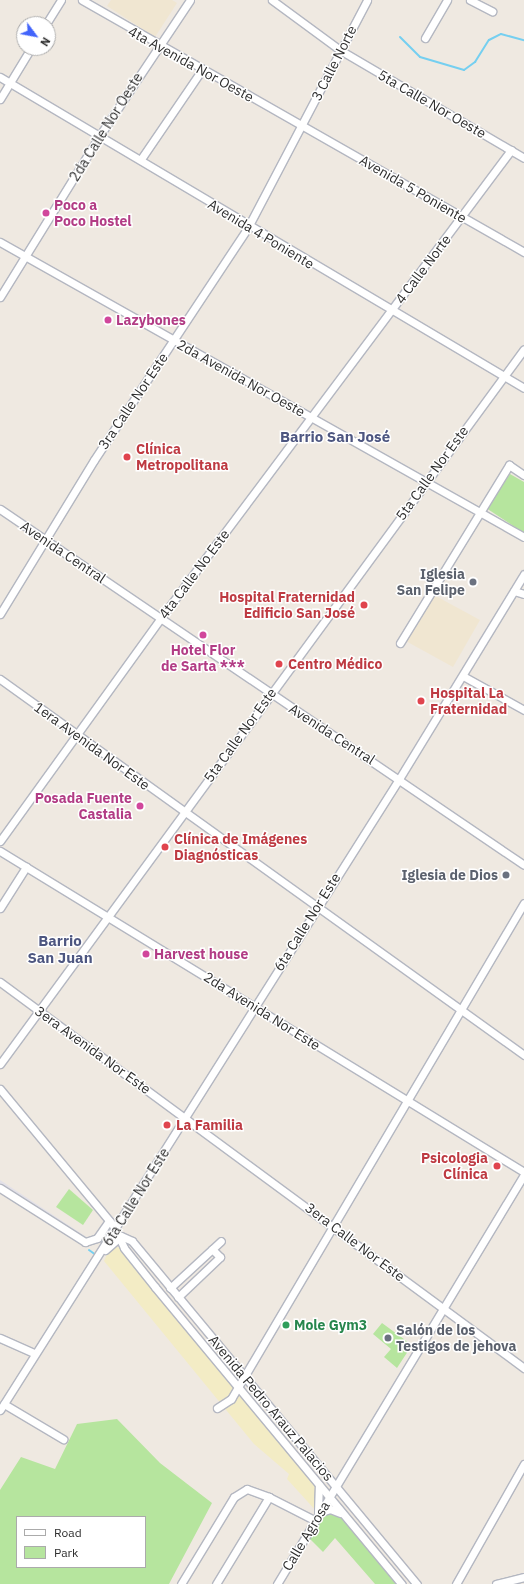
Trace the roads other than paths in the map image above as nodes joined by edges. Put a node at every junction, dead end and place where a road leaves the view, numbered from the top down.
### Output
1 (61, 0) edge
2 (82, 0) edge
3 (190, 0) edge
4 (272, 0) edge
5 (367, 0) edge
6 (447, 0) edge
7 (470, 0) edge
8 (492, 11) dead end
9 (51, 16) edge
10 (425, 38) dead end
11 (158, 46) junction
12 (340, 50) junction
13 (26, 56) edge
14 (201, 71) junction
15 (0, 77) edge
16 (10, 82) junction
17 (0, 99) edge
18 (302, 125) junction
19 (100, 135) junction
20 (512, 150) junction
21 (524, 158) edge
22 (141, 159) junction
23 (462, 217) junction
24 (248, 227) junction
25 (0, 242) edge
26 (524, 252) edge
27 (25, 256) junction
28 (0, 297) edge
29 (391, 310) junction
30 (174, 341) junction
31 (524, 349) edge
32 (503, 376) junction
33 (524, 388) edge
34 (310, 416) junction
35 (524, 475) edge
36 (427, 481) junction
37 (0, 509) edge
38 (480, 512) junction
39 (524, 537) edge
40 (44, 538) junction
41 (524, 574) edge
42 (514, 591) junction
43 (524, 594) edge
44 (0, 614) edge
45 (160, 618) junction
46 (400, 643) dead end
47 (462, 676) junction
48 (0, 679) edge
49 (270, 694) junction
50 (524, 710) edge
51 (75, 734) junction
52 (399, 778) junction
53 (184, 812) junction
54 (0, 841) edge
55 (0, 850) edge
56 (524, 864) edge
57 (26, 867) junction
58 (524, 903) edge
59 (316, 906) junction
60 (0, 908) edge
61 (108, 914) junction
62 (0, 982) edge
63 (255, 1007) junction
64 (461, 1010) junction
65 (38, 1011) junction
66 (524, 1055) edge
67 (0, 1064) edge
68 (0, 1089) edge
69 (408, 1101) junction
70 (186, 1117) junction
71 (524, 1172) edge
72 (524, 1175) edge
73 (0, 1188) edge
74 (109, 1221) junction
75 (334, 1227) junction
76 (114, 1228) junction
77 (121, 1236) junction
78 (221, 1241) dead end
79 (212, 1249) junction
80 (101, 1253) junction
81 (164, 1280) junction
82 (154, 1287) junction
83 (170, 1288) junction
84 (178, 1297) junction
85 (444, 1309) junction
86 (200, 1323) junction
87 (190, 1329) junction
88 (0, 1338) edge
89 (34, 1353) junction
90 (524, 1368) edge
91 (244, 1375) junction
92 (237, 1385) junction
93 (2, 1407) edge
94 (217, 1408) dead end
95 (286, 1425) junction
96 (277, 1432) junction
97 (63, 1439) dead end
98 (524, 1464) edge
99 (318, 1483) junction
100 (337, 1488) junction
101 (269, 1497) junction
102 (329, 1497) junction
103 (318, 1513) junction
104 (345, 1516) junction
105 (314, 1520) junction
106 (524, 1577) edge
107 (180, 1584) edge
108 (216, 1584) edge
109 (277, 1584) edge
110 (402, 1584) edge
111 (417, 1584) edge
112 (456, 1584) edge
113 (496, 1584) edge

1 - 9 street
2 - 11 street, 4ta Avenida Nor Oeste
3 - 11 street, 2da Calle Nor Oeste
4 - 12 street, 5ta Calle Nor Oeste
5 - 12 street, 3 Calle Norte
6 - 10 street
7 - 8 street
11 - 14 street, 4ta Avenida Nor Oeste
11 - 19 street, 2da Calle Nor Oeste
12 - 18 street, 3 Calle Norte
12 - 20 street, 5ta Calle Nor Oeste
13 - 16 street
14 - 18 street, 4ta Avenida Nor Oeste
14 - 22 street
15 - 16 street, Avenida 4 Poniente
16 - 17 street
16 - 19 street, Avenida 4 Poniente
18 - 23 street, Avenida 5 Poniente
18 - 24 street, 3ra Calle Nor Este
19 - 22 street, Avenida 4 Poniente
19 - 27 street, 2da Calle Nor Oeste
20 - 21 street, 5ta Calle Nor Oeste
20 - 23 street, 4 Calle Norte
22 - 24 street, Avenida 4 Poniente
23 - 26 street, Avenida 5 Poniente
23 - 29 street, 4 Calle Norte
24 - 29 street, Avenida 4 Poniente
24 - 30 street, 3ra Calle Nor Este
25 - 27 street, 2da Avenida Nor Oeste
27 - 28 street, 2da Calle Nor Oeste
27 - 30 street, 2da Avenida Nor Oeste
29 - 32 street, Avenida 4 Poniente
29 - 34 street, 4ta Calle No Este
30 - 34 street, 2da Avenida Nor Oeste
30 - 40 street, 3ra Calle Nor Este
31 - 32 street, 5ta Calle Nor Este
32 - 33 street, Avenida 4 Poniente
32 - 36 street, 5ta Calle Nor Este
34 - 36 street, 2da Avenida Nor Oeste
34 - 45 street, 4ta Calle No Este
35 - 38 street
36 - 38 street, 2da Avenida Nor Oeste
36 - 49 street, 5ta Calle Nor Este
37 - 40 street, Avenida Central
38 - 39 street, 2da Avenida Nor Oeste
38 - 46 street
40 - 44 street, 3ra Calle Nor Este
40 - 45 street, Avenida Central
41 - 42 street, 6ta Calle Nor Este
42 - 43 street
42 - 47 street, 6ta Calle Nor Este
45 - 49 street, Avenida Central
45 - 51 street, 4ta Calle No Este
47 - 50 street
47 - 52 street, 6ta Calle Nor Este
48 - 51 street, 1era Avenida Nor Este
49 - 52 street, Avenida Central
49 - 53 street, 5ta Calle Nor Este
51 - 53 street, 1era Avenida Nor Este
51 - 54 street, 4ta Calle No Este
52 - 56 street, Avenida Central
52 - 59 street, 6ta Calle Nor Este
53 - 59 street
53 - 61 street, 5ta Calle Nor Este
55 - 57 street, 2da Avenida Nor Este
57 - 60 street
57 - 61 street, 2da Avenida Nor Este
58 - 64 street
59 - 63 street, 6ta Calle Nor Este
59 - 64 street
61 - 63 street, 2da Avenida Nor Este
61 - 65 street, 5ta Calle Nor Este
62 - 65 street, 3era Avenida Nor Este
63 - 69 street, 2da Avenida Nor Este
63 - 70 street, 6ta Calle Nor Este
64 - 66 street
64 - 69 street
65 - 67 street, 5ta Calle Nor Este
65 - 70 street, 3era Avenida Nor Este
68 - 74 street, Avenida Pedro Arauz Palacios
69 - 71 street, 2da Avenida Nor Este
69 - 75 street
70 - 75 street, 3era Calle Nor Este
70 - 76 street, 6ta Calle Nor Este
72 - 85 street, Calle Agrosa
73 - 74 street
74 - 76 street, Avenida Pedro Arauz Palacios
75 - 85 street, 3era Calle Nor Este
75 - 91 street
76 - 77 street, Avenida Pedro Arauz Palacios
76 - 80 street, 6ta Calle Nor Este
77 - 80 street, 6ta Calle Nor Este
77 - 81 street, Avenida Pedro Arauz Palacios
77 - 82 street, Avenida Pedro Arauz Palacios
78 - 79 street
79 - 83 street
79 - 84 street
80 - 89 street, 6ta Calle Nor Este
81 - 82 street
81 - 83 street, Avenida Pedro Arauz Palacios
82 - 87 street, Avenida Pedro Arauz Palacios
83 - 84 street, Avenida Pedro Arauz Palacios
84 - 86 street, Avenida Pedro Arauz Palacios
85 - 90 street, 3era Calle Nor Este
85 - 100 street, Calle Agrosa
86 - 87 street
86 - 91 street, Avenida Pedro Arauz Palacios
87 - 92 street, Avenida Pedro Arauz Palacios
88 - 89 street
89 - 93 street, 6ta Calle Nor Este
91 - 92 street
91 - 95 street, Avenida Pedro Arauz Palacios
92 - 94 street
92 - 96 street, Avenida Pedro Arauz Palacios
93 - 97 street
95 - 96 street
95 - 100 street, Avenida Pedro Arauz Palacios
96 - 99 street, Avenida Pedro Arauz Palacios
98 - 112 street
99 - 102 street, Avenida Pedro Arauz Palacios
99 - 103 street
100 - 102 street, Calle Agrosa
100 - 111 street, Avenida Pedro Arauz Palacios
101 - 105 street
101 - 107 street
101 - 108 street
102 - 103 street, Calle Agrosa
102 - 104 street, Avenida Pedro Arauz Palacios
103 - 104 street
103 - 105 street, Calle Agrosa
104 - 110 street, Avenida Pedro Arauz Palacios
105 - 109 street, Calle Agrosa
106 - 113 street

